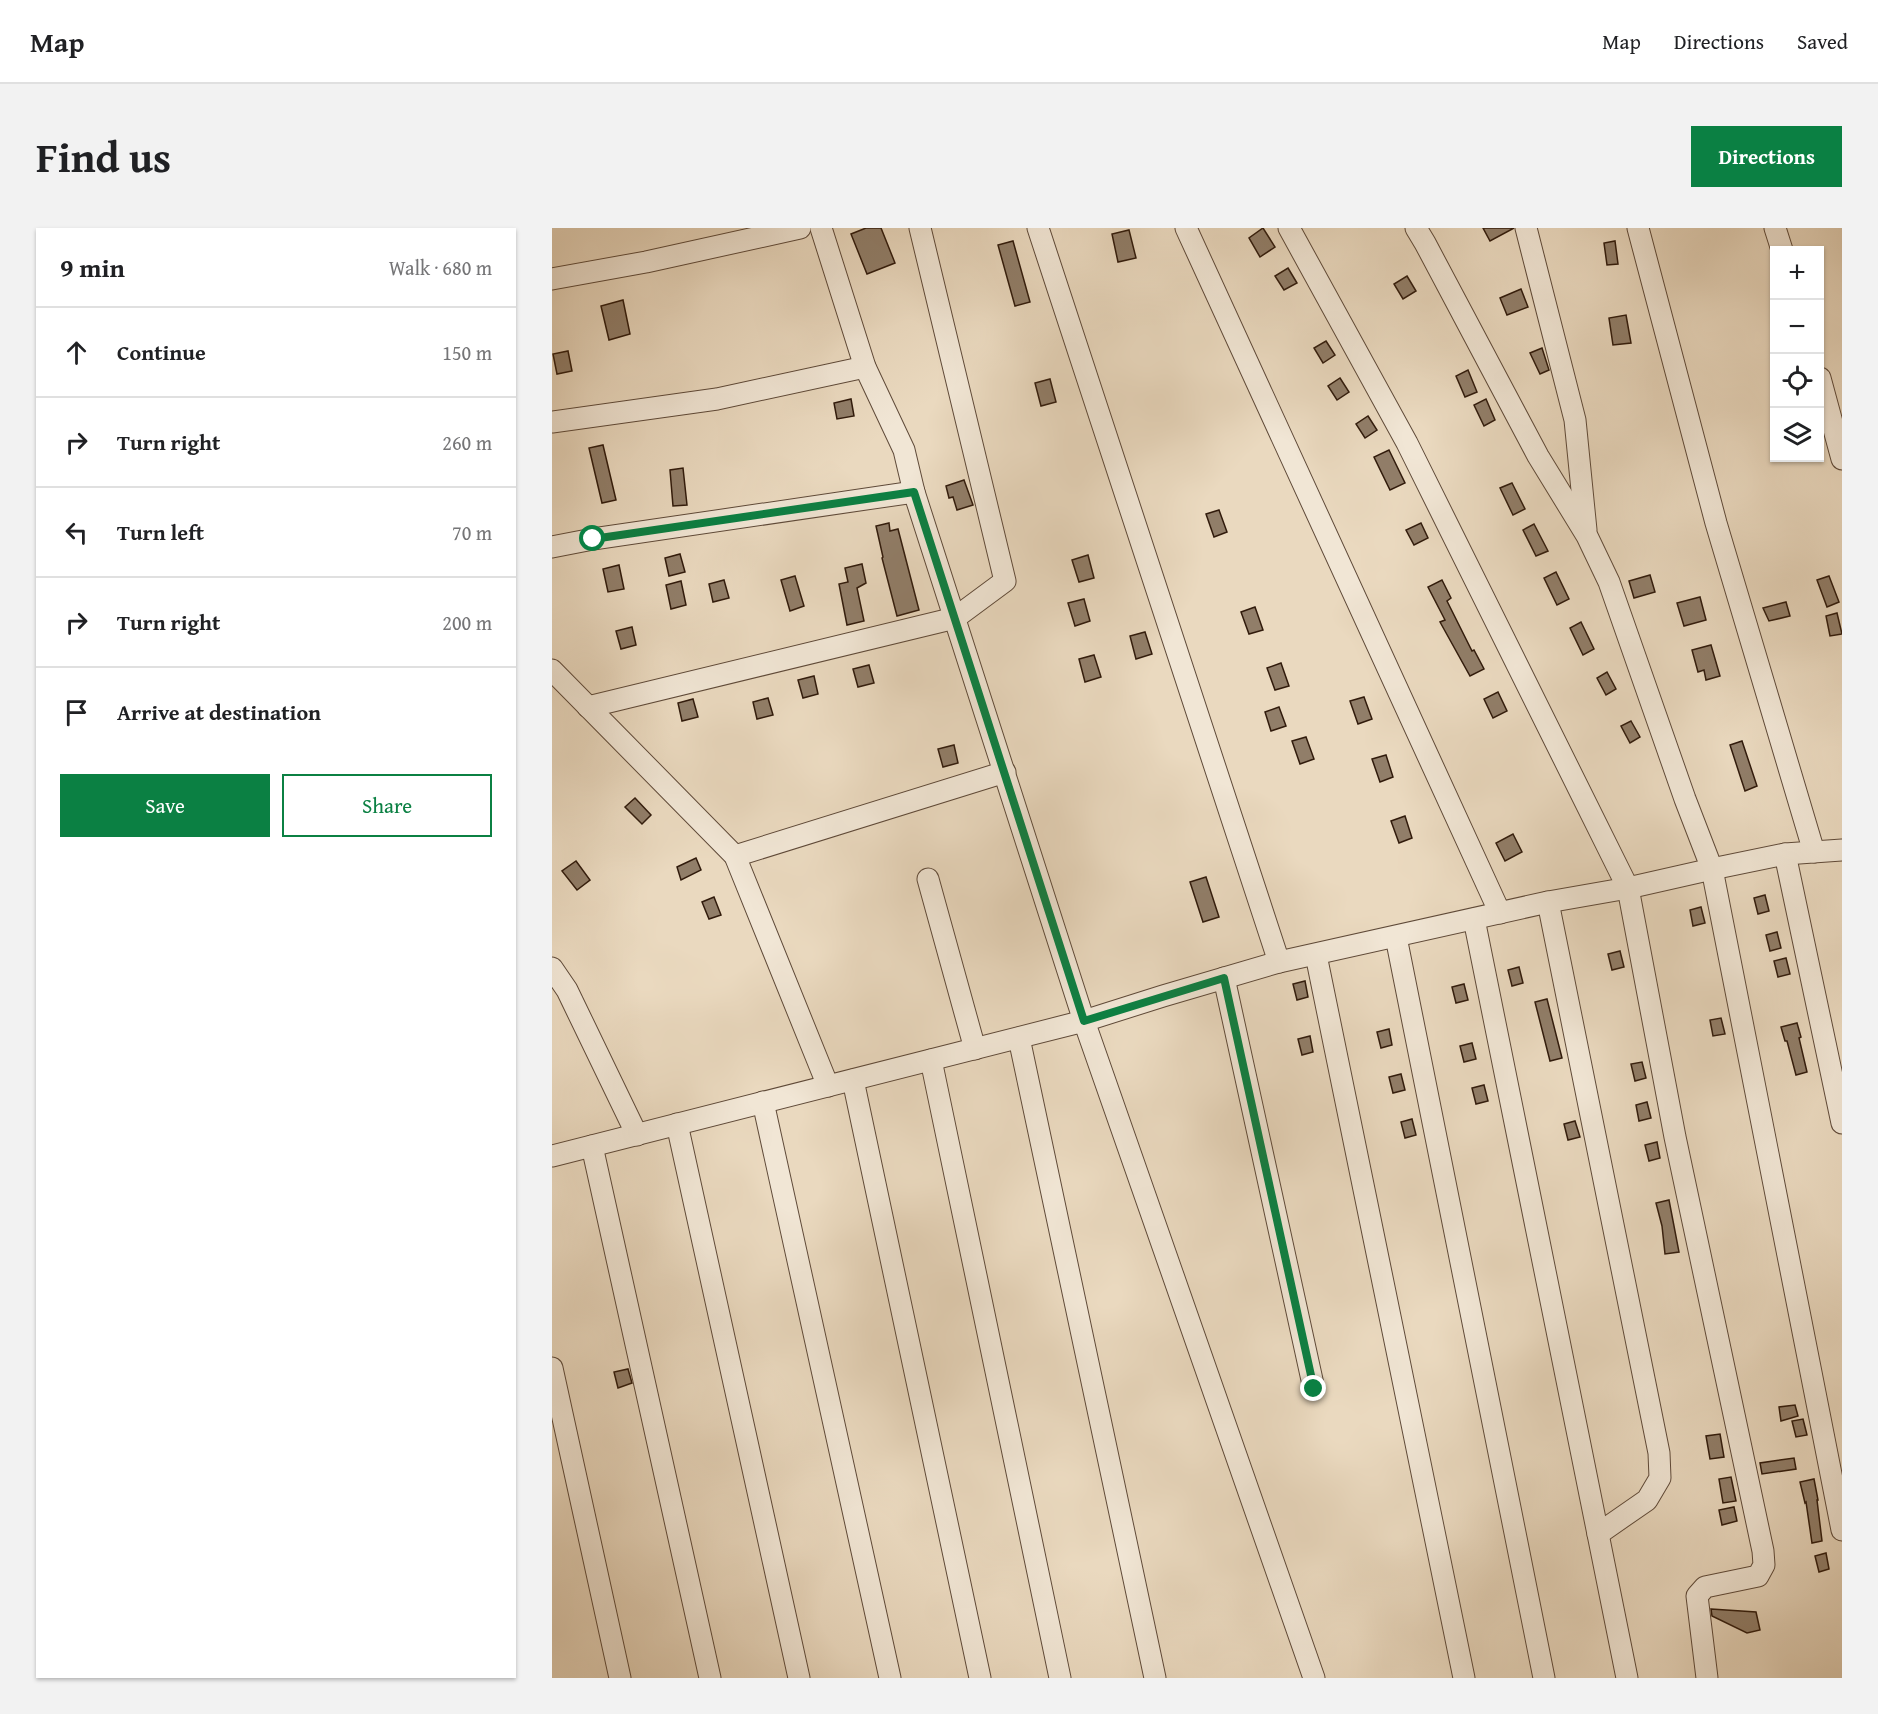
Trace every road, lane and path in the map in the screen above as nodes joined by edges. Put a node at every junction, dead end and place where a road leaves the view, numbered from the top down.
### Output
1 (800, 228) edge
2 (821, 228) edge
3 (920, 228) edge
4 (1038, 228) edge
5 (1186, 228) edge
6 (1289, 228) edge
7 (1416, 228) edge
8 (1526, 228) edge
9 (1638, 228) edge
10 (1775, 228) edge
11 (1781, 246) edge
12 (552, 279) edge
13 (865, 367) junction
14 (1824, 393) edge
15 (552, 422) edge
16 (1842, 459) edge
17 (914, 492) junction
18 (1587, 536) junction
19 (552, 547) edge
20 (956, 618) junction
21 (552, 670) edge
22 (588, 707) junction
23 (1005, 772) junction
24 (1842, 850) edge
25 (1814, 852) junction
26 (1785, 854) junction
27 (735, 856) junction
28 (1712, 869) junction
29 (928, 879) dead end
30 (1628, 888) junction
31 (1548, 902) junction
32 (1500, 913) junction
33 (1474, 919) junction
34 (1396, 937) junction
35 (1316, 955) junction
36 (1279, 962) junction
37 (552, 968) edge
38 (1224, 978) junction
39 (1084, 1021) junction
40 (1019, 1038) junction
41 (975, 1049) junction
42 (931, 1060) junction
43 (853, 1080) junction
44 (828, 1086) junction
45 (763, 1102) junction
46 (1842, 1123) edge
47 (677, 1124) junction
48 (637, 1135) junction
49 (592, 1146) junction
50 (552, 1156) edge
51 (552, 1368) edge
52 (1314, 1389) dead end
53 (1842, 1530) edge
54 (1598, 1534) junction
55 (620, 1678) edge
56 (710, 1678) edge
57 (800, 1678) edge
58 (890, 1678) edge
59 (980, 1678) edge
60 (1060, 1678) edge
61 (1155, 1678) edge
62 (1314, 1678) edge
63 (1464, 1678) edge
64 (1544, 1678) edge
65 (1627, 1678) edge
66 (1707, 1678) edge

1 - 12 street
2 - 13 street
3 - 20 street
4 - 36 street
5 - 32 street
6 - 30 street
7 - 18 street
8 - 18 street
9 - 25 street
10 - 11 street
13 - 15 street
13 - 17 street
14 - 16 street
17 - 19 street
17 - 20 street
18 - 28 street
20 - 22 street
20 - 23 street
21 - 22 street
22 - 27 street
23 - 27 street
23 - 39 street
24 - 25 street
25 - 26 street
26 - 28 street
26 - 46 street
27 - 44 street
28 - 30 street
28 - 53 street
29 - 41 street
30 - 31 street
30 - 66 street
31 - 32 street
31 - 54 street
32 - 33 street
33 - 34 street
33 - 54 street
34 - 35 street
34 - 64 street
35 - 36 street
35 - 63 street
36 - 38 street
37 - 48 street
38 - 39 street
38 - 52 street
39 - 40 street
39 - 62 street
40 - 41 street
40 - 61 street
41 - 42 street
42 - 43 street
42 - 60 street
43 - 44 street
43 - 59 street
44 - 45 street
45 - 47 street
45 - 58 street
47 - 48 street
47 - 57 street
48 - 49 street
49 - 50 street
49 - 56 street
51 - 55 street
54 - 65 street

